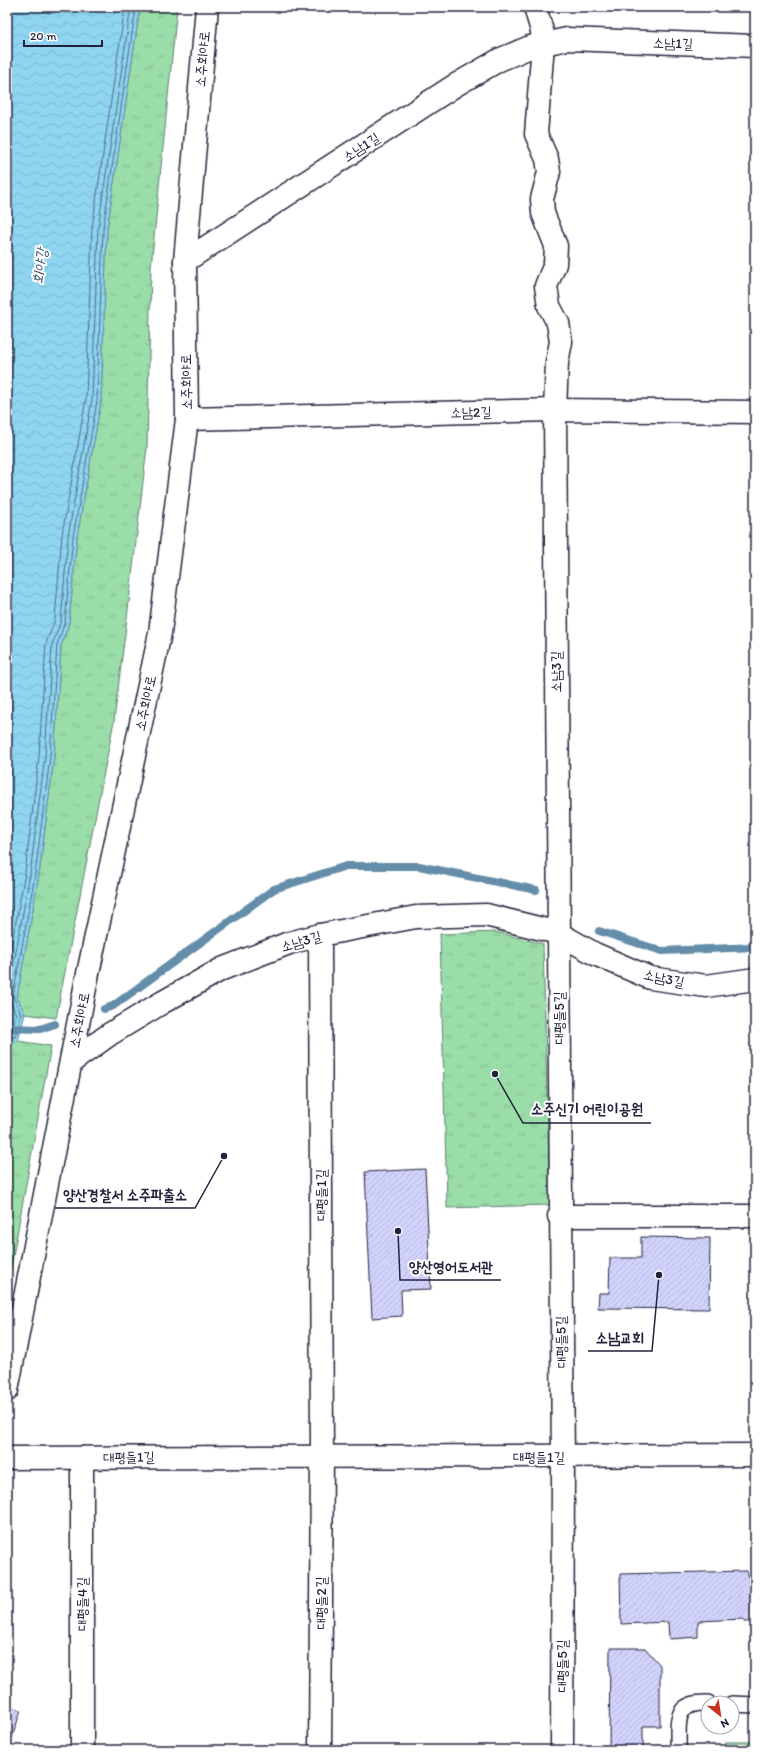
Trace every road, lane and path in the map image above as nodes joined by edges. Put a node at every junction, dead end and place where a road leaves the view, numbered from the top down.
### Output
1 (207, 7) edge
2 (535, 7) edge
3 (543, 44) junction
4 (755, 46) edge
5 (185, 261) junction
6 (555, 410) junction
7 (755, 412) edge
8 (187, 419) junction
9 (558, 933) junction
10 (320, 935) junction
11 (755, 979) edge
12 (71, 1062) junction
13 (560, 1216) junction
14 (755, 1216) edge
15 (7, 1390) edge
16 (755, 1455) edge
17 (322, 1456) junction
18 (563, 1457) junction
19 (7, 1458) edge
20 (82, 1458) junction
21 (700, 1703) edge
22 (740, 1704) edge
23 (755, 1704) edge
24 (82, 1750) edge
25 (320, 1750) edge
26 (562, 1750) edge
27 (678, 1750) edge

1 - 5 street, 소주회야로
2 - 3 street
3 - 4 street, 소남1길
3 - 5 street, 소남1길
3 - 6 street
5 - 8 street, 소주회야로
6 - 7 street, 소남2길
6 - 8 street, 소남2길
6 - 9 street, 소남3길
8 - 12 street, 소주회야로
9 - 10 street, 소남3길
9 - 11 street, 소남3길
9 - 13 street, 대평들5길
10 - 12 street, 소남3길
10 - 17 street, 대평들1길
12 - 15 street, 소주회야로
13 - 14 street
13 - 18 street, 대평들5길
16 - 18 street, 대평들1길
17 - 18 street, 대평들1길
17 - 20 street, 대평들1길
17 - 25 street, 대평들2길
18 - 26 street, 대평들5길
19 - 20 street, 대평들1길
20 - 24 street, 대평들4길
21 - 27 lane
22 - 23 lane

